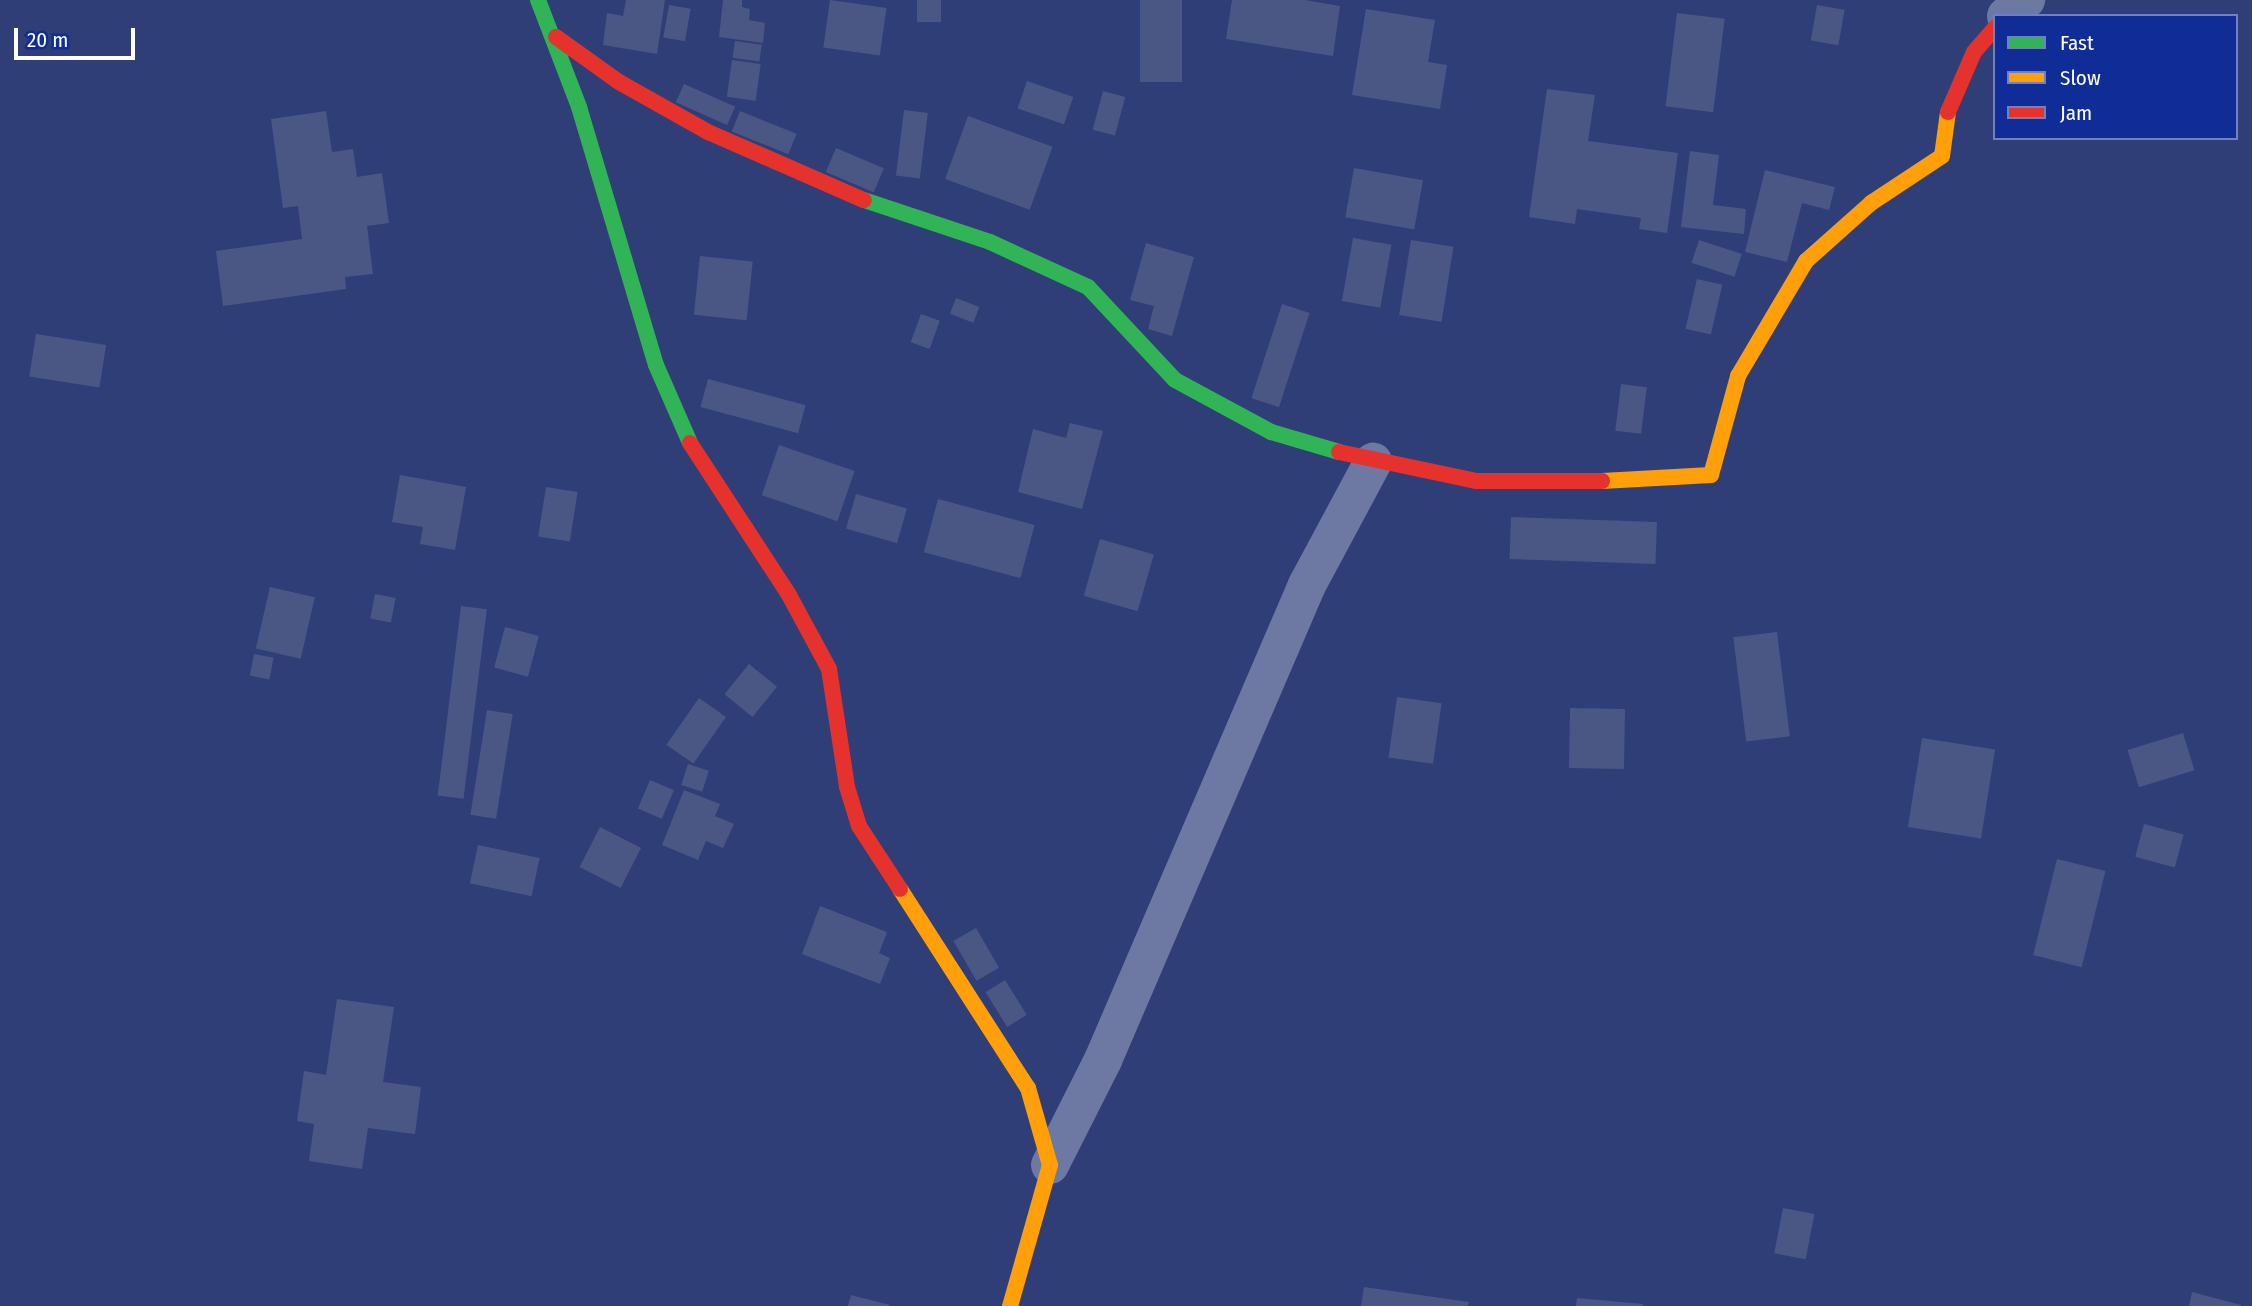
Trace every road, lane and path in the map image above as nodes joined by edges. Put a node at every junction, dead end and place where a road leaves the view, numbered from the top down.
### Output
1 (538, 0) edge
2 (2026, 0) edge
3 (2008, 14) edge
4 (1993, 30) edge
5 (556, 37) junction
6 (1373, 462) junction
7 (1050, 1165) junction
8 (1010, 1306) edge

1 - 5 street
2 - 3 street
4 - 6 street
5 - 6 street
5 - 7 street
6 - 7 street
7 - 8 street

